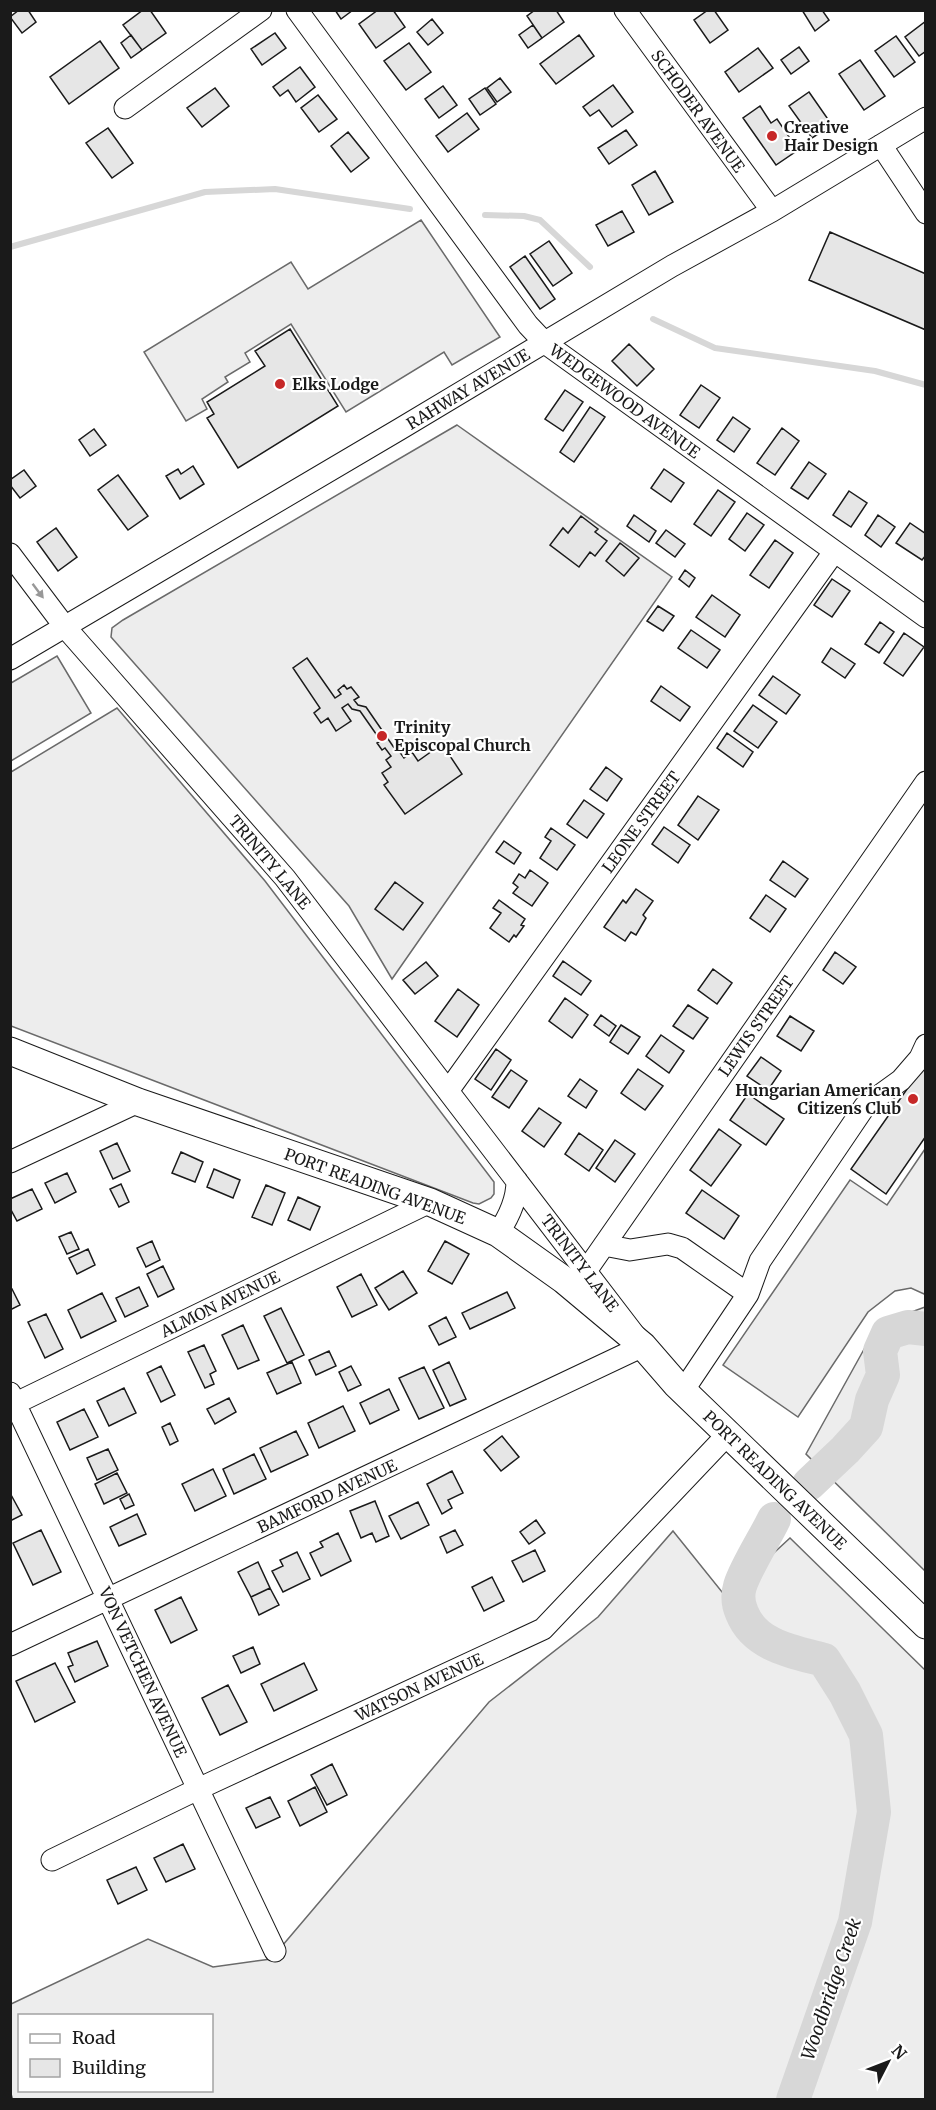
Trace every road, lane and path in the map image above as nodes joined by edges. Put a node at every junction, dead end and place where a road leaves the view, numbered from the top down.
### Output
1 (261, 10) edge
2 (297, 10) edge
3 (625, 10) edge
4 (125, 108) dead end
5 (926, 118) edge
6 (880, 145) junction
7 (772, 211) junction
8 (926, 213) edge
9 (545, 343) junction
10 (834, 552) junction
11 (10, 554) edge
12 (926, 617) edge
13 (65, 627) junction
14 (10, 659) edge
15 (926, 782) edge
16 (926, 1045) edge
17 (10, 1051) edge
18 (448, 1091) junction
19 (138, 1102) junction
20 (10, 1162) edge
21 (517, 1180) junction
22 (430, 1202) junction
23 (498, 1233) junction
24 (603, 1245) junction
25 (586, 1270) junction
26 (748, 1294) junction
27 (644, 1346) junction
28 (683, 1391) junction
29 (12, 1401) edge
30 (728, 1434) junction
31 (108, 1599) junction
32 (926, 1625) edge
33 (10, 1645) edge
34 (198, 1790) junction
35 (52, 1860) dead end
36 (275, 1951) dead end

1 - 4 street
2 - 9 street, WEDGEWOOD AVENUE
3 - 7 street, SCHODER AVENUE
5 - 6 street, RAHWAY AVENUE
6 - 7 street, RAHWAY AVENUE
6 - 8 street
7 - 9 street, RAHWAY AVENUE
9 - 10 street, WEDGEWOOD AVENUE
9 - 13 street, RAHWAY AVENUE
10 - 12 street, WEDGEWOOD AVENUE
10 - 18 street, LEONE STREET
11 -> 13 street, TRINITY LANE
13 - 14 street, RAHWAY AVENUE
13 - 18 street, TRINITY LANE
15 - 24 street, LEWIS STREET
16 - 26 street
17 - 19 main road, PORT READING AVENUE
18 - 21 street, TRINITY LANE
19 - 20 street
19 - 22 main road, PORT READING AVENUE
21 - 23 street
21 - 25 street, TRINITY LANE
22 - 23 main road, PORT READING AVENUE
22 - 29 street, ALMON AVENUE
23 - 27 main road, PORT READING AVENUE
24 - 25 street, LEWIS STREET
24 - 26 street
25 - 27 street, TRINITY LANE
26 - 28 street
27 - 28 main road, PORT READING AVENUE
27 - 31 street, BAMFORD AVENUE
28 - 30 main road, PORT READING AVENUE
29 - 31 street, VON VETCHEN AVENUE
30 - 32 main road, PORT READING AVENUE
30 - 34 street, WATSON AVENUE
31 - 33 street, BAMFORD AVENUE
31 - 34 street, VON VETCHEN AVENUE
34 - 35 street, WATSON AVENUE
34 - 36 street, VON VETCHEN AVENUE

